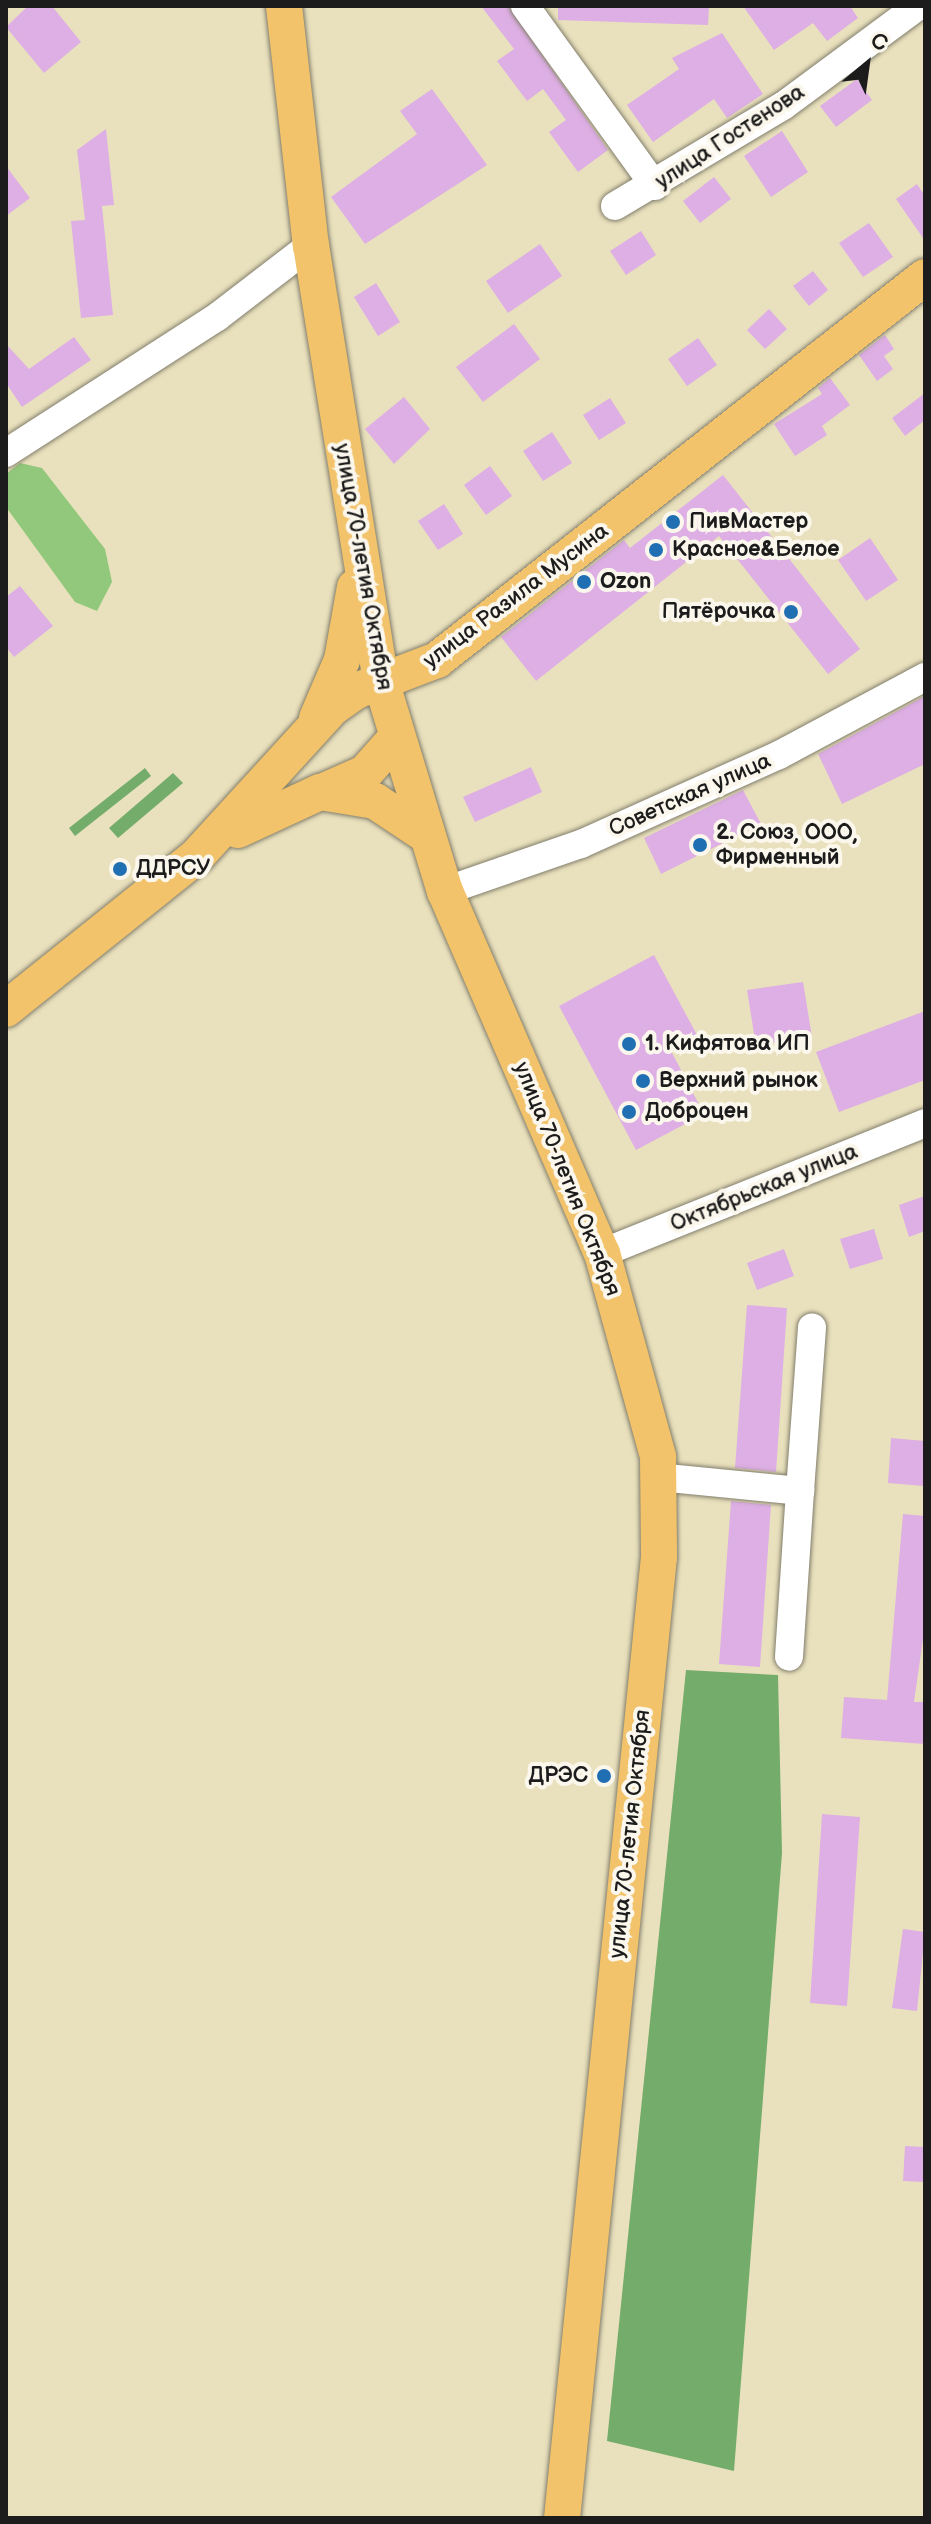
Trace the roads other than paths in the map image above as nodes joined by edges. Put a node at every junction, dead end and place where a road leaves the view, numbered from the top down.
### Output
1 (284, 6) edge
2 (525, 6) edge
3 (918, 6) edge
4 (655, 186) junction
5 (615, 206) dead end
6 (311, 245) junction
7 (925, 277) edge
8 (6, 453) edge
9 (360, 562) junction
10 (925, 677) edge
11 (381, 681) junction
12 (312, 728) junction
13 (397, 737) junction
14 (320, 792) junction
15 (426, 835) junction
16 (196, 857) junction
17 (445, 891) junction
18 (6, 1009) edge
19 (925, 1123) edge
20 (602, 1253) junction
21 (812, 1327) dead end
22 (658, 1477) junction
23 (800, 1491) junction
24 (789, 1657) dead end
25 (562, 2518) edge

1 - 6 main road, улица 70-летия Октября
2 - 4 street
3 - 4 street, улица Гостенова
4 - 5 street, улица Гостенова
6 - 8 street
6 - 9 main road, улица 70-летия Октября
7 - 11 main road, улица Разила Мусина
9 - 11 main road, улица 70-летия Октября
9 - 12 main road
10 - 17 street, Советская улица
11 - 12 main road, улица Разила Мусина
11 - 13 main road, улица 70-летия Октября
12 - 16 main road, улица Разила Мусина
13 - 14 main road
13 - 15 main road, улица 70-летия Октября
14 - 15 main road
14 - 16 main road
15 - 17 main road, улица 70-летия Октября
16 - 18 main road, улица Разила Мусина
17 - 20 main road, улица 70-летия Октября
19 - 20 street, Октябрьская улица
20 - 22 main road, улица 70-летия Октября
21 - 23 street
22 - 23 street
22 - 25 main road, улица 70-летия Октября
23 - 24 street

